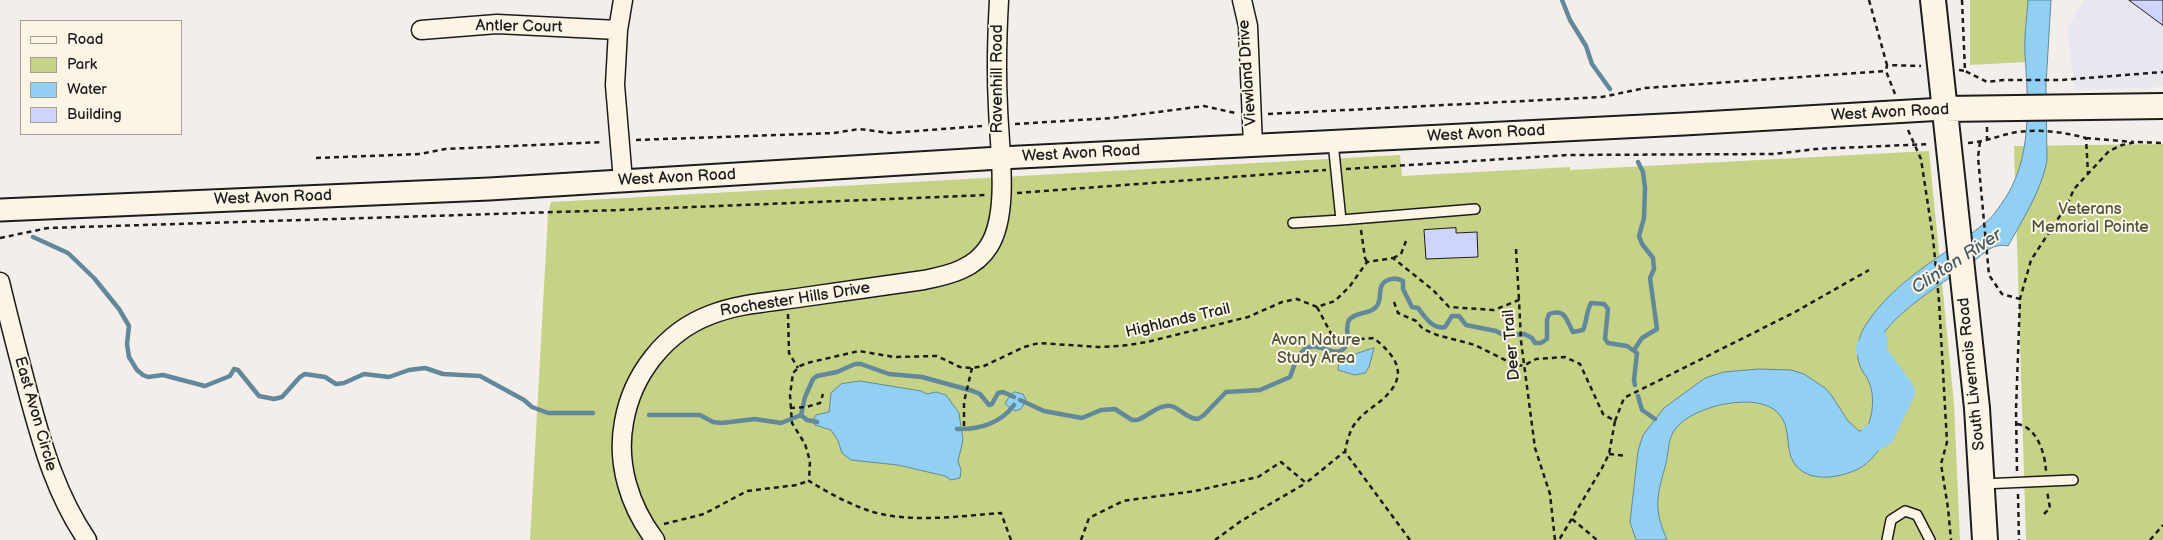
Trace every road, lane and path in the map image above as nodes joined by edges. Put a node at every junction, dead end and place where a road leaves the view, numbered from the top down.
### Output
1 (623, 0) edge
2 (999, 0) edge
3 (1242, 0) edge
4 (1869, 0) edge
5 (1933, 0) edge
6 (1962, 0) edge
7 (421, 30) dead end
8 (618, 30) junction
9 (1887, 65) junction
10 (1907, 65) dead end
11 (2163, 72) edge
12 (2163, 106) edge
13 (1944, 109) junction
14 (1240, 114) dead end
15 (1268, 114) dead end
16 (1013, 124) dead end
17 (988, 126) dead end
18 (2086, 138) junction
19 (631, 140) dead end
20 (606, 141) dead end
21 (1333, 142) junction
22 (2137, 142) junction
23 (2163, 143) edge
24 (1913, 144) junction
25 (1923, 144) dead end
26 (1253, 146) junction
27 (316, 158) dead end
28 (1000, 158) junction
29 (1335, 169) junction
30 (2088, 173) junction
31 (623, 181) junction
32 (1015, 193) dead end
33 (986, 196) dead end
34 (1474, 209) dead end
35 (0, 210) edge
36 (1361, 218) junction
37 (1341, 220) junction
38 (1292, 223) dead end
39 (0, 238) edge
40 (1406, 241) dead end
41 (1516, 249) dead end
42 (1393, 258) junction
43 (1367, 262) junction
44 (1869, 270) dead end
45 (0, 282) edge
46 (2020, 299) junction
47 (788, 300) junction
48 (1519, 300) junction
49 (1394, 302) dead end
50 (1317, 307) junction
51 (1525, 365) junction
52 (798, 368) junction
53 (972, 368) junction
54 (823, 394) dead end
55 (790, 408) junction
56 (1615, 421) junction
57 (2016, 424) junction
58 (964, 426) dead end
59 (1344, 452) junction
60 (1609, 454) junction
61 (1627, 456) dead end
62 (2073, 480) dead end
63 (808, 481) junction
64 (2046, 481) junction
65 (2018, 482) junction
66 (1306, 483) junction
67 (1982, 484) junction
68 (2044, 514) dead end
69 (1572, 519) junction
70 (2163, 525) edge
71 (651, 535) edge
72 (87, 540) edge
73 (1011, 540) edge
74 (1081, 540) edge
75 (1215, 540) edge
76 (1410, 540) edge
77 (1557, 540) edge
78 (1597, 540) edge
79 (1887, 540) edge
80 (1930, 540) edge
81 (1951, 540) edge
82 (1985, 540) edge
83 (2019, 540) edge
84 (2150, 540) edge

1 - 8 street
2 - 28 street, Ravenhill Road
3 - 26 street, Viewland Drive
4 - 9 path
5 - 13 main road, South Livernois Road
6 - 11 path
7 - 8 street, Antler Court
8 - 31 street
9 - 10 path
9 - 15 path
12 - 13 main road, West Avon Road
13 - 21 street, West Avon Road
13 - 67 main road, South Livernois Road
14 - 16 path
17 - 19 path
18 - 22 path
18 - 30 path
18 - 46 path
20 - 27 path
21 - 26 street, West Avon Road
21 - 29 lane
22 - 23 path
22 - 30 path
24 - 25 path
24 - 29 path
24 - 81 path
26 - 28 street, West Avon Road
28 - 31 street, West Avon Road
28 - 47 street, Rochester Hills Drive
29 - 32 path
29 - 37 lane
30 - 46 path
31 - 35 street, West Avon Road
33 - 39 path
34 - 36 lane
36 - 37 lane
36 - 43 path
37 - 38 lane
40 - 42 path
41 - 48 path
42 - 43 path
42 - 48 path, Deer Trail
43 - 50 path
44 - 56 path
45 - 72 street, East Avon Circle
46 - 57 path
47 - 52 path
47 - 71 street, Rochester Hills Drive
48 - 51 path, Deer Trail
49 - 51 path
50 - 53 path, Highlands Trail
50 - 59 path
51 - 56 path
51 - 77 path, Deer Trail
52 - 53 path
52 - 55 path
53 - 58 path
54 - 55 path
55 - 63 path
56 - 60 path
57 - 64 path
57 - 65 path
59 - 66 path
59 - 76 path
60 - 61 path
60 - 69 path
62 - 64 lane
63 - 71 path
63 - 73 path
64 - 65 lane
64 - 68 path
65 - 67 lane
65 - 83 path
66 - 74 path
66 - 75 path
67 - 82 main road, South Livernois Road
69 - 77 path
69 - 78 path
70 - 84 path
79 - 80 lane

